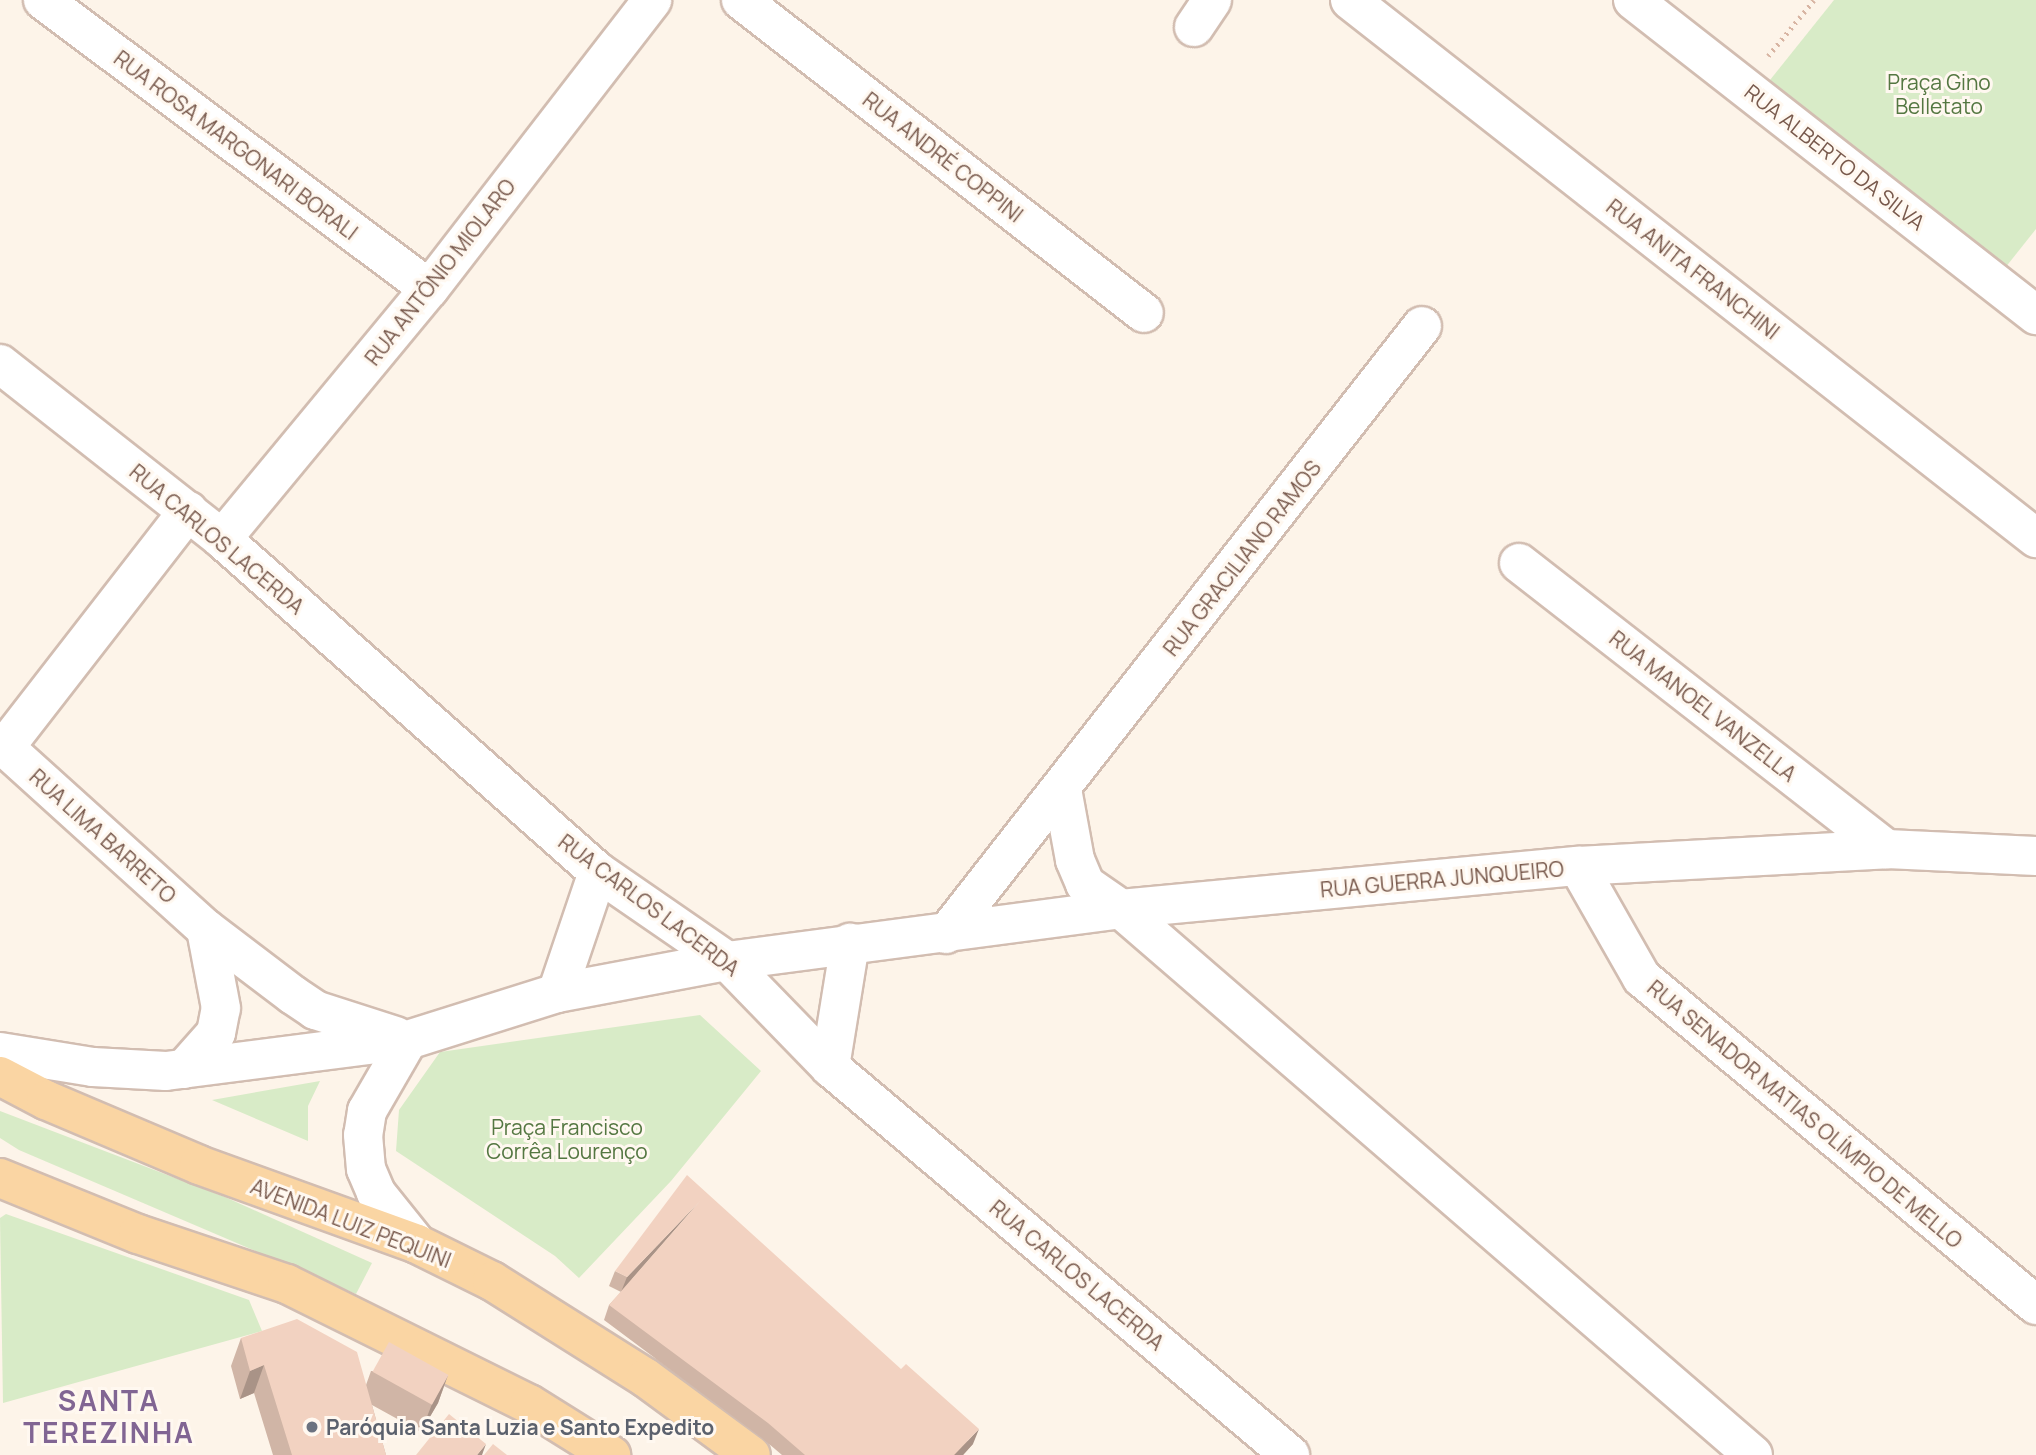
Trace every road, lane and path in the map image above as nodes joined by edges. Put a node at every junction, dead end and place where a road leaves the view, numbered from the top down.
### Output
1 (43, 0) edge
2 (652, 0) edge
3 (741, 0) edge
4 (1350, 0) edge
5 (1633, 0) edge
6 (1814, 0) edge
7 (1744, 85) junction
8 (429, 289) junction
9 (1144, 313) dead end
10 (2036, 315) edge
11 (1422, 326) dead end
12 (0, 364) edge
13 (188, 511) junction
14 (2036, 538) edge
15 (222, 539) junction
16 (1519, 563) dead end
17 (2, 745) edge
18 (1062, 789) junction
19 (1886, 849) junction
20 (2036, 856) edge
21 (1578, 866) junction
22 (598, 872) junction
23 (1121, 909) junction
24 (206, 929) junction
25 (946, 934) junction
26 (850, 943) junction
27 (727, 961) junction
28 (557, 993) junction
29 (408, 1040) junction
30 (0, 1052) edge
31 (830, 1067) junction
32 (184, 1069) junction
33 (0, 1076) edge
34 (1, 1180) edge
35 (417, 1244) junction
36 (2036, 1305) edge
37 (611, 1455) edge
38 (751, 1455) edge
39 (1290, 1455) edge
40 (1753, 1455) edge

1 - 8 street, RUA ROSA MARGONARI BORALI
2 - 8 street, RUA ANTÔNIO MIOLARO
3 - 9 street, RUA ANDRÉ COPPINI
4 - 14 street, RUA ANITA FRANCHINI
5 - 7 street, RUA ALBERTO DA SILVA
6 - 7 path
7 - 10 street, RUA ALBERTO DA SILVA
8 - 15 street, RUA ANTÔNIO MIOLARO
11 - 18 street, RUA GRACILIANO RAMOS
12 - 13 street, RUA CARLOS LACERDA
13 - 15 street, RUA CARLOS LACERDA
13 - 17 street
15 - 22 street, RUA CARLOS LACERDA
16 - 19 street, RUA MANOEL VANZELLA
17 - 24 street, RUA LIMA BARRETO
18 - 23 street
18 - 25 street, RUA GRACILIANO RAMOS
19 - 20 street, RUA GUERRA JUNQUEIRO
19 - 21 street, RUA GUERRA JUNQUEIRO
21 - 23 street, RUA GUERRA JUNQUEIRO
21 - 36 street, RUA SENADOR MATIAS OLÍMPIO DE MELLO
22 - 27 street, RUA CARLOS LACERDA
22 - 28 street
23 - 25 street, RUA GUERRA JUNQUEIRO
23 - 40 street
24 - 29 street, RUA LIMA BARRETO
24 - 32 street
25 - 26 street, RUA GUERRA JUNQUEIRO
26 - 27 street, RUA GUERRA JUNQUEIRO
26 - 31 street
27 - 28 street, RUA GUERRA JUNQUEIRO
27 - 31 street, RUA CARLOS LACERDA
28 - 29 street, RUA GUERRA JUNQUEIRO
29 - 32 street, RUA GUERRA JUNQUEIRO
29 - 35 street
30 - 32 street, RUA GUERRA JUNQUEIRO
31 - 39 street, RUA CARLOS LACERDA
33 - 35 main road, AVENIDA LUIZ PEQUINI
34 - 37 main road
35 - 38 main road, AVENIDA LUIZ PEQUINI

